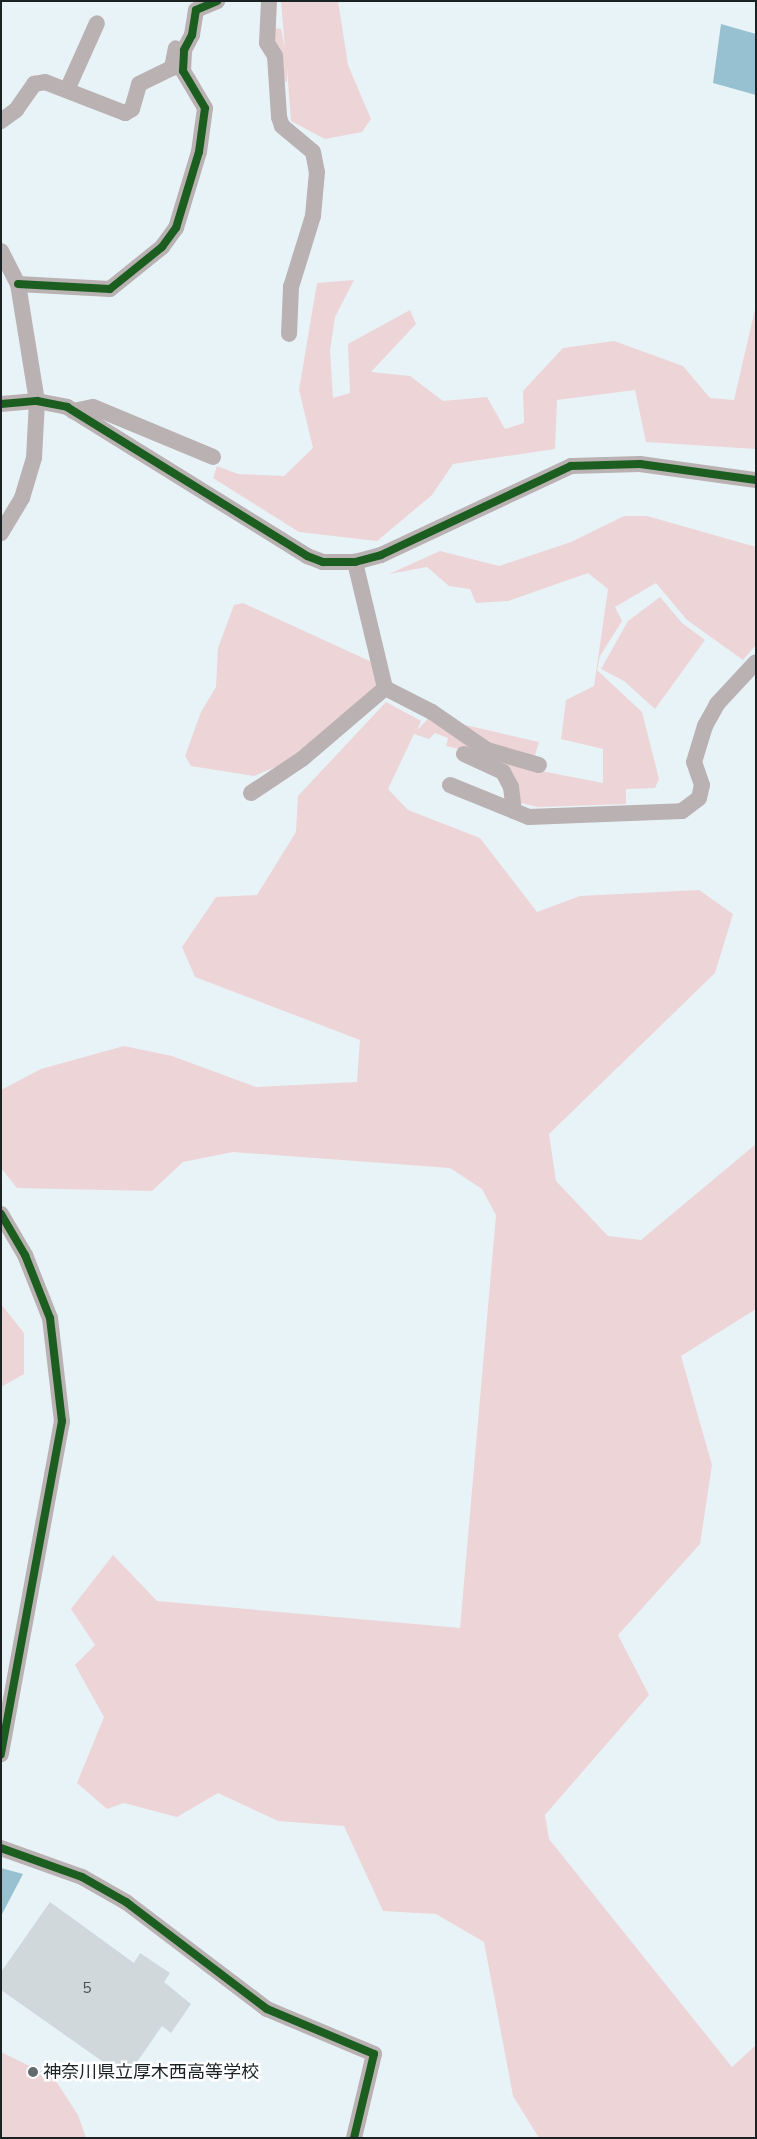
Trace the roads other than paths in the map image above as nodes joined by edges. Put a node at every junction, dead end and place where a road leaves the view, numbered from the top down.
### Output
1 (217, 1) edge
2 (269, 1) edge
3 (97, 23) dead end
4 (187, 45) junction
5 (68, 90) junction
6 (1, 121) edge
7 (1, 251) edge
8 (18, 284) junction
9 (291, 326) dead end
10 (37, 401) junction
11 (1, 404) edge
12 (73, 411) junction
13 (212, 458) dead end
14 (756, 480) edge
15 (1, 533) edge
16 (354, 562) junction
17 (756, 662) edge
18 (385, 688) junction
19 (464, 754) dead end
20 (539, 765) dead end
21 (450, 785) dead end
22 (251, 793) dead end
23 (514, 811) junction
24 (1, 1214) edge
25 (1, 1754) edge
26 (1, 1848) edge
27 (354, 2138) edge

1 - 4 street
2 - 9 street
3 - 5 street
4 - 5 street
4 - 8 street
5 - 6 street
7 - 8 street
8 - 10 street
10 - 11 street
10 - 12 street
10 - 15 street
12 - 13 street
12 - 16 street
14 - 16 street
16 - 18 street
17 - 23 street
18 - 20 street
18 - 22 street
19 - 23 street
21 - 23 street
24 - 25 street
26 - 27 street

